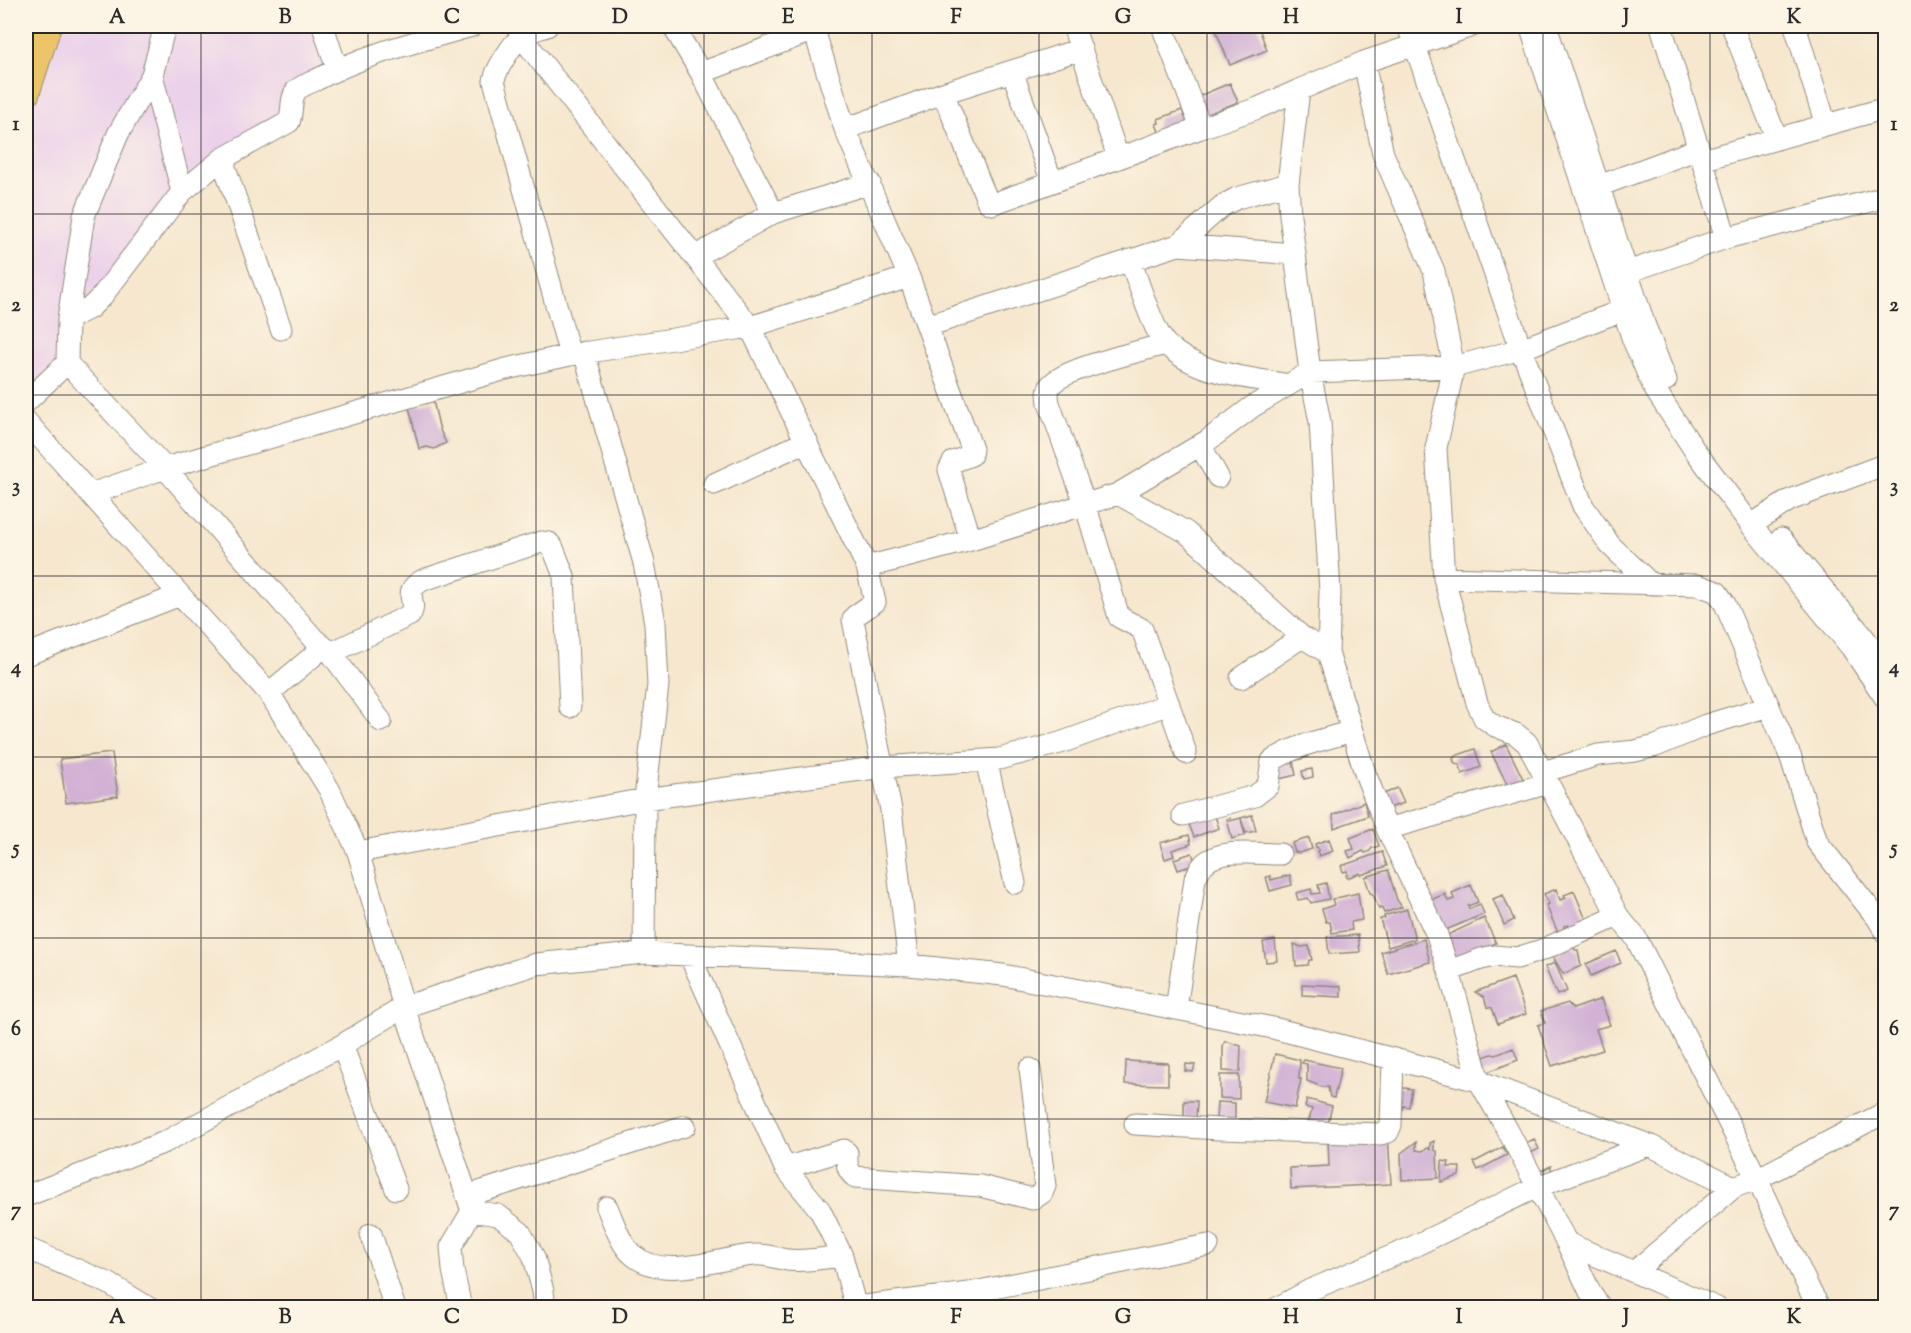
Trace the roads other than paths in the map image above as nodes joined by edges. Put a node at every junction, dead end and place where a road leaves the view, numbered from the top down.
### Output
1 (48, 26) edge
2 (165, 26) edge
3 (323, 26) edge
4 (472, 26) edge
5 (547, 26) edge
6 (673, 26) edge
7 (1073, 26) edge
8 (1162, 26) edge
9 (1472, 26) edge
10 (1530, 26) edge
11 (1546, 26) edge
12 (1661, 26) edge
13 (1732, 26) edge
14 (1795, 26) edge
15 (820, 28) edge
16 (519, 31) edge
17 (1411, 35) edge
18 (1081, 49) junction
19 (1364, 62) junction
20 (336, 69) junction
21 (1012, 71) junction
22 (701, 73) junction
23 (152, 75) junction
24 (1299, 90) junction
25 (943, 93) junction
26 (26, 94) edge
27 (1886, 108) edge
28 (1826, 125) junction
29 (1201, 128) junction
30 (845, 129) junction
31 (1776, 139) junction
32 (1700, 154) junction
33 (1118, 157) junction
34 (222, 159) junction
35 (1052, 182) junction
36 (870, 183) junction
37 (1288, 184) junction
38 (1599, 186) junction
39 (182, 192) junction
40 (1886, 197) edge
41 (773, 213) junction
42 (1726, 238) junction
43 (1178, 245) junction
44 (1295, 254) junction
45 (696, 256) junction
46 (1130, 260) junction
47 (1620, 274) junction
48 (909, 277) junction
49 (1630, 307) junction
50 (68, 319) junction
51 (927, 326) junction
52 (750, 327) junction
53 (281, 329) dead end
54 (1165, 344) junction
55 (1521, 349) junction
56 (577, 353) junction
57 (67, 363) junction
58 (1454, 367) junction
59 (1311, 372) junction
60 (1288, 385) junction
61 (26, 402) edge
62 (26, 421) edge
63 (807, 441) junction
64 (1200, 445) junction
65 (1886, 464) edge
66 (165, 468) junction
67 (1218, 477) dead end
68 (714, 484) dead end
69 (91, 494) junction
70 (1118, 494) junction
71 (1085, 504) junction
72 (1757, 521) junction
73 (971, 540) junction
74 (867, 567) junction
75 (1444, 578) junction
76 (1651, 584) junction
77 (180, 595) junction
78 (1302, 637) junction
79 (327, 650) junction
80 (1328, 653) junction
81 (26, 655) edge
82 (1886, 667) edge
83 (1241, 678) dead end
84 (269, 693) junction
85 (1886, 699) edge
86 (1169, 704) junction
87 (1769, 706) junction
88 (570, 707) dead end
89 (381, 721) dead end
90 (1352, 731) junction
91 (1186, 753) dead end
92 (986, 760) junction
93 (883, 767) junction
94 (1546, 778) junction
95 (645, 799) junction
96 (1183, 815) dead end
97 (1387, 829) junction
98 (358, 852) junction
99 (1280, 854) dead end
100 (1015, 884) dead end
101 (1618, 916) junction
102 (1886, 933) edge
103 (644, 953) junction
104 (690, 956) junction
105 (909, 965) junction
106 (1449, 970) junction
107 (404, 1008) junction
108 (1176, 1009) junction
109 (342, 1045) junction
110 (1393, 1059) junction
111 (1030, 1069) dead end
112 (1479, 1081) junction
113 (1886, 1112) edge
114 (1135, 1124) dead end
115 (685, 1126) dead end
116 (1649, 1145) junction
117 (785, 1168) junction
118 (1757, 1179) junction
119 (1537, 1187) junction
120 (1734, 1187) junction
121 (396, 1189) dead end
122 (26, 1196) edge
123 (470, 1203) junction
124 (607, 1207) dead end
125 (371, 1234) dead end
126 (1567, 1243) junction
127 (1208, 1245) dead end
128 (26, 1248) edge
129 (842, 1256) junction
130 (1634, 1272) junction
131 (856, 1307) edge
132 (149, 1308) edge
133 (395, 1308) edge
134 (461, 1308) edge
135 (545, 1308) edge
136 (1277, 1308) edge
137 (1600, 1308) edge
138 (1717, 1308) edge
139 (1820, 1308) edge

1 - 26 main road
2 - 23 street
3 - 20 street
4 - 20 street
5 - 16 street
6 - 22 street
7 - 18 street
8 - 29 street
9 - 17 street
10 - 47 street
11 - 38 street
12 - 32 street
13 - 31 street
14 - 28 street
15 - 22 street
15 - 30 street
16 - 45 street
16 - 56 street
17 - 19 street
17 - 55 street
18 - 21 street
18 - 33 street
19 - 24 street
19 - 58 street
20 - 34 street
21 - 25 street
21 - 35 street
22 - 41 street
23 - 39 street
23 - 50 street
24 - 29 street
24 - 37 street
25 - 30 street
25 - 35 street
27 - 28 street
28 - 31 street
29 - 33 street
30 - 36 street
31 - 32 street
32 - 38 street
32 - 42 street
33 - 35 street
34 - 39 street
34 - 53 street
36 - 41 street
36 - 48 street
37 - 43 street
37 - 44 street
38 - 47 street
39 - 50 street
40 - 42 street
41 - 45 street
42 - 47 street
43 - 44 street
43 - 46 street
44 - 59 street
45 - 52 street
46 - 51 street
46 - 54 street
47 - 49 street
48 - 51 street
48 - 52 street
49 - 55 street
49 - 72 street
50 - 57 street
51 - 73 street
52 - 56 street
52 - 63 street
54 - 60 street
54 - 71 street
55 - 58 street
55 - 76 street
56 - 66 street
56 - 95 street
57 - 61 street
57 - 66 street
58 - 59 street
58 - 75 street
59 - 60 street
59 - 80 street
60 - 64 street
62 - 69 street
63 - 68 street
63 - 74 street
64 - 67 street
64 - 70 street
65 - 72 street
66 - 69 street
66 - 79 street
69 - 77 street
70 - 71 street
70 - 78 street
71 - 73 street
71 - 86 street
72 - 82 street
72 - 85 street
73 - 74 street
74 - 93 street
75 - 76 street
75 - 94 street
76 - 87 street
77 - 81 street
77 - 84 street
78 - 80 street
78 - 83 street
79 - 84 street
79 - 88 street
79 - 89 street
80 - 90 street
84 - 98 street
86 - 91 street
86 - 92 street
87 - 94 street
87 - 102 street
90 - 96 street
90 - 97 street
92 - 93 street
92 - 100 street
93 - 95 street
93 - 105 street
94 - 97 street
94 - 101 street
95 - 98 street
95 - 103 street
97 - 106 street
98 - 107 street
99 - 108 street
101 - 106 street
101 - 118 street
103 - 104 street
103 - 107 street
104 - 105 street
104 - 117 street
105 - 108 street
106 - 112 street
107 - 109 street
107 - 123 street
108 - 110 street
109 - 121 street
109 - 122 street
110 - 112 street
110 - 114 street
111 - 117 street
112 - 116 street
112 - 119 street
113 - 118 street
115 - 123 street
116 - 119 street
116 - 120 street
117 - 129 street
118 - 120 street
118 - 139 street
119 - 126 street
119 - 136 street
120 - 130 street
123 - 134 street
123 - 135 street
124 - 129 street
125 - 133 street
126 - 130 street
126 - 137 street
127 - 131 street
128 - 132 street
129 - 131 street
130 - 138 street

